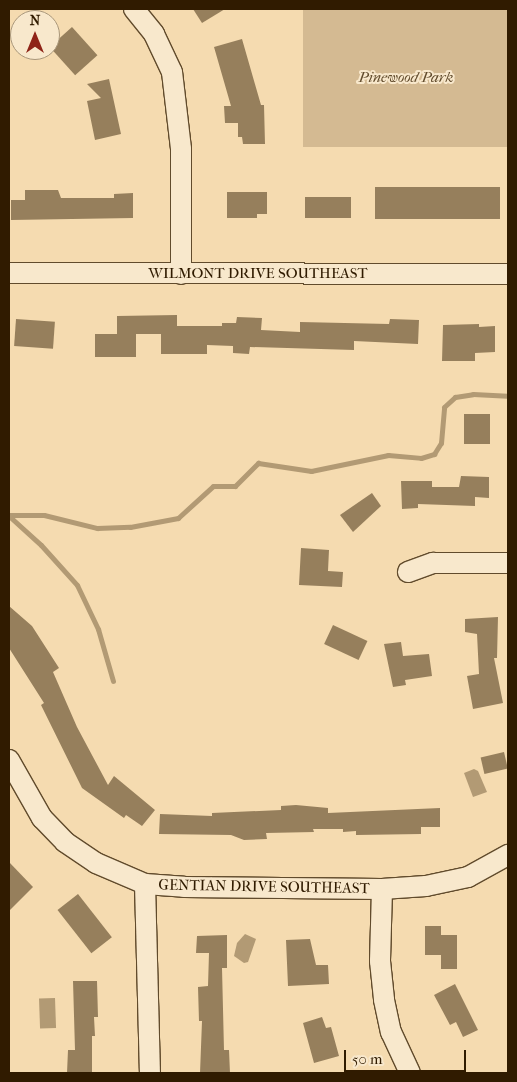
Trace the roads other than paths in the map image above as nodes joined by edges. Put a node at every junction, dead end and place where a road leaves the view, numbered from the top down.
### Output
1 (134, 9) edge
2 (9, 273) edge
3 (181, 274) junction
4 (508, 274) edge
5 (508, 563) edge
6 (408, 572) dead end
7 (9, 760) edge
8 (508, 855) edge
9 (145, 884) junction
10 (382, 890) junction
11 (150, 1073) edge
12 (410, 1073) edge

1 - 3 street
2 - 3 street, WILMONT DRIVE SOUTHEAST
3 - 4 street, WILMONT DRIVE SOUTHEAST
5 - 6 street
7 - 9 street, GENTIAN DRIVE SOUTHEAST
8 - 10 street, GENTIAN DRIVE SOUTHEAST
9 - 10 street, GENTIAN DRIVE SOUTHEAST
9 - 11 street
10 - 12 street

